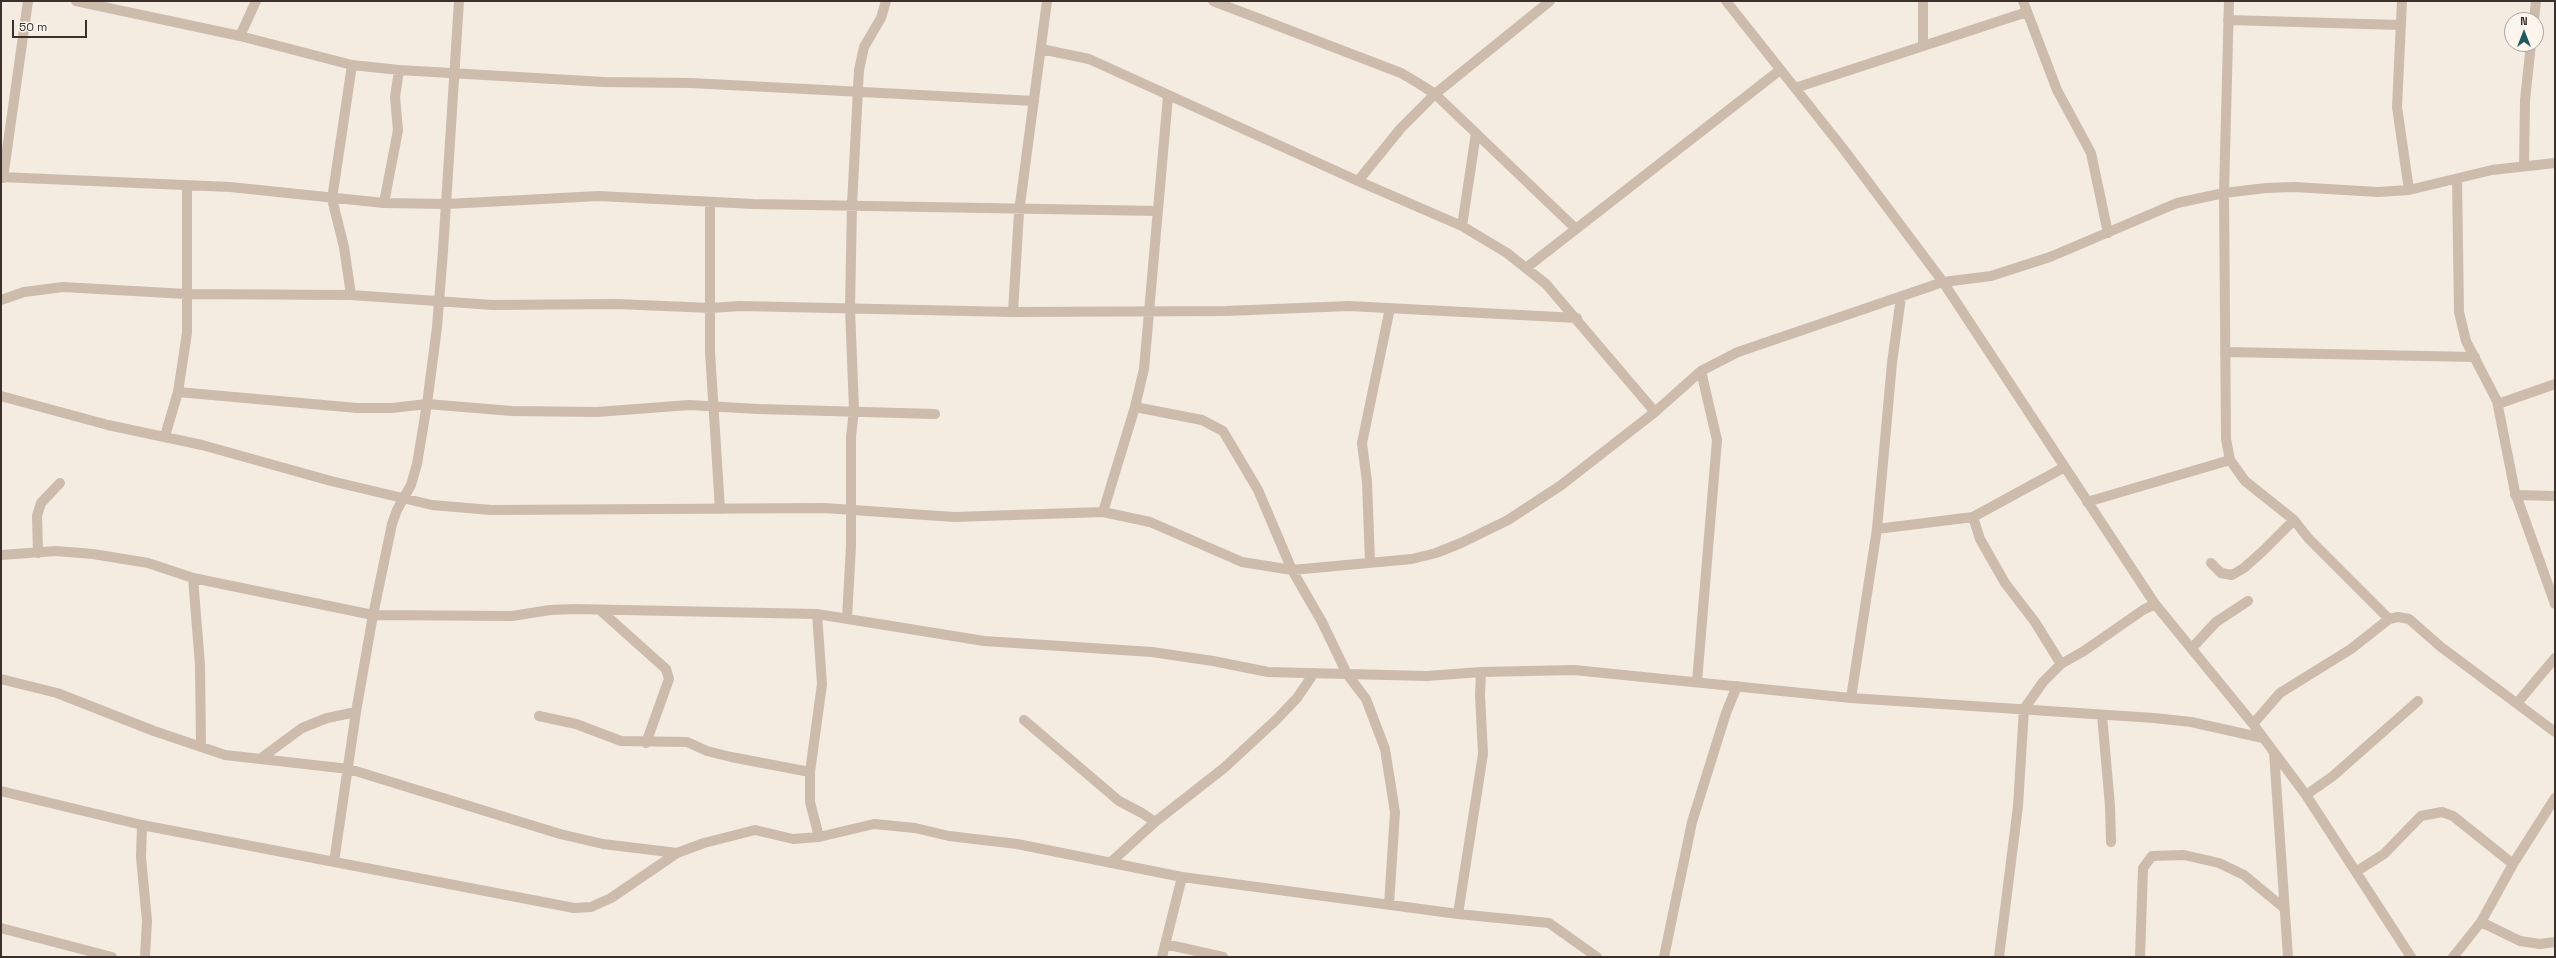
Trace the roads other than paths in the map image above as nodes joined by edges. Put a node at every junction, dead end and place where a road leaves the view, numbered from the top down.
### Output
1 (28, 1) edge
2 (76, 1) edge
3 (256, 1) edge
4 (459, 1) edge
5 (886, 1) edge
6 (1047, 1) edge
7 (1213, 1) edge
8 (1550, 1) edge
9 (1726, 1) edge
10 (1923, 1) edge
11 (2023, 1) edge
12 (2229, 1) edge
13 (2402, 1) edge
14 (2536, 1) edge
15 (2027, 12) junction
16 (2535, 12) edge
17 (2228, 20) junction
18 (2400, 25) junction
19 (240, 36) junction
20 (1923, 45) junction
21 (1041, 49) junction
22 (2530, 52) edge
23 (352, 65) junction
24 (399, 70) junction
25 (1780, 70) junction
26 (455, 74) junction
27 (1795, 88) junction
28 (858, 93) junction
29 (1435, 94) junction
30 (1168, 96) junction
31 (1034, 101) junction
32 (1476, 133) junction
33 (2555, 163) edge
34 (2524, 166) junction
35 (2, 177) edge
36 (2457, 179) junction
37 (1358, 181) junction
38 (187, 187) junction
39 (2409, 190) junction
40 (2224, 193) junction
41 (332, 199) junction
42 (710, 202) junction
43 (384, 203) junction
44 (447, 204) junction
45 (852, 205) junction
46 (1019, 210) junction
47 (1158, 211) junction
48 (1462, 226) junction
49 (1576, 229) junction
50 (2108, 233) junction
51 (1526, 268) junction
52 (1943, 282) junction
53 (186, 294) junction
54 (350, 295) junction
55 (1901, 297) junction
56 (1, 300) edge
57 (439, 302) junction
58 (711, 308) junction
59 (850, 308) junction
60 (1390, 308) junction
61 (1013, 312) junction
62 (1149, 312) junction
63 (1577, 318) junction
64 (2225, 352) junction
65 (2475, 358) junction
66 (1700, 371) junction
67 (2555, 384) edge
68 (178, 392) junction
69 (1, 396) edge
70 (427, 404) junction
71 (2498, 404) junction
72 (714, 406) junction
73 (1135, 407) junction
74 (854, 410) junction
75 (1655, 412) junction
76 (935, 414) dead end
77 (165, 436) junction
78 (2230, 460) junction
79 (2063, 468) junction
80 (60, 483) dead end
81 (2516, 495) junction
82 (2555, 496) edge
83 (404, 499) junction
84 (2087, 502) junction
85 (720, 509) junction
86 (851, 509) junction
87 (1103, 512) junction
88 (1973, 517) junction
89 (2294, 520) junction
90 (1877, 529) junction
91 (38, 553) junction
92 (1, 555) edge
93 (1370, 562) junction
94 (2211, 564) dead end
95 (1292, 570) junction
96 (193, 578) junction
97 (2248, 601) dead end
98 (2155, 604) junction
99 (2555, 604) edge
100 (600, 610) junction
101 (817, 614) junction
102 (373, 615) junction
103 (847, 618) junction
104 (2389, 619) junction
105 (2192, 648) junction
106 (2555, 658) edge
107 (2061, 664) junction
108 (1482, 672) junction
109 (1314, 673) junction
110 (1347, 674) junction
111 (1, 679) edge
112 (1697, 682) junction
113 (1737, 686) junction
114 (1851, 698) junction
115 (2418, 701) dead end
116 (2518, 702) junction
117 (2024, 709) junction
118 (356, 712) junction
119 (2102, 715) junction
120 (539, 716) dead end
121 (1024, 720) dead end
122 (2253, 724) junction
123 (2555, 732) edge
124 (2263, 738) junction
125 (646, 743) junction
126 (201, 746) junction
127 (2274, 752) junction
128 (260, 759) junction
129 (349, 769) junction
130 (810, 772) junction
131 (1, 791) edge
132 (2306, 795) junction
133 (2555, 798) edge
134 (1155, 822) junction
135 (142, 825) junction
136 (819, 837) junction
137 (2111, 842) dead end
138 (677, 853) junction
139 (334, 862) junction
140 (1110, 862) junction
141 (2513, 864) junction
142 (2357, 871) junction
143 (1182, 876) junction
144 (1389, 904) junction
145 (2284, 908) junction
146 (1458, 914) junction
147 (2481, 922) junction
148 (1, 928) edge
149 (2555, 942) edge
150 (1165, 944) junction
151 (112, 957) edge
152 (145, 957) edge
153 (1162, 957) edge
154 (1223, 957) edge
155 (1597, 957) edge
156 (1664, 957) edge
157 (1999, 957) edge
158 (2140, 957) edge
159 (2288, 957) edge
160 (2411, 957) edge
161 (2453, 957) edge

1 - 35 street
2 - 19 street
3 - 19 street
4 - 26 street
5 - 28 street
6 - 21 street
7 - 29 street
8 - 29 street
9 - 25 street
10 - 20 street
11 - 15 street
12 - 17 street
13 - 18 street
14 - 16 street
15 - 20 street
15 - 50 street
17 - 18 street
17 - 40 street
18 - 39 street
19 - 23 street
20 - 27 street
21 - 30 street
21 - 31 street
22 - 34 street
23 - 24 street
23 - 41 street
24 - 26 street
24 - 43 street
25 - 27 street
25 - 49 street
26 - 28 street
26 - 44 street
27 - 52 street
28 - 31 street
28 - 45 street
29 - 32 street
29 - 37 street
30 - 37 street
30 - 47 street
31 - 46 street
32 - 48 street
32 - 49 street
33 - 34 street
34 - 36 street
35 - 38 street
36 - 39 street
36 - 65 street
37 - 48 street
38 - 41 street
38 - 53 street
39 - 40 street
40 - 50 street
40 - 64 street
41 - 43 street
41 - 54 street
42 - 44 street
42 - 45 street
42 - 58 street
43 - 44 street
44 - 57 street
45 - 46 street
45 - 59 street
46 - 47 street
46 - 61 street
47 - 62 street
48 - 51 street
49 - 51 street
50 - 52 street
51 - 63 street
52 - 55 street
52 - 79 street
53 - 54 street
53 - 56 street
53 - 68 street
54 - 57 street
55 - 66 street
55 - 90 street
57 - 58 street
57 - 70 street
58 - 59 street
58 - 72 street
59 - 61 street
59 - 74 street
60 - 62 street
60 - 63 street
60 - 93 street
61 - 62 street
62 - 73 street
63 - 75 street
64 - 65 street
64 - 78 street
65 - 71 street
66 - 75 street
66 - 112 street
67 - 71 street
68 - 70 street
68 - 77 street
69 - 77 street
70 - 72 street
70 - 83 street
71 - 81 street
72 - 74 street
72 - 85 street
73 - 87 street
73 - 95 street
74 - 76 street
74 - 86 street
75 - 93 street
77 - 83 street
78 - 84 street
78 - 89 street
79 - 84 street
79 - 88 street
80 - 91 street
81 - 82 street
81 - 99 street
83 - 85 street
83 - 102 street
84 - 98 street
85 - 86 street
86 - 87 street
86 - 103 street
87 - 95 street
88 - 90 street
88 - 107 street
89 - 94 street
89 - 104 street
90 - 114 street
91 - 92 street
91 - 96 street
93 - 95 street
95 - 110 street
96 - 102 street
96 - 126 street
97 - 105 street
98 - 105 street
98 - 107 street
100 - 101 street
100 - 102 street
100 - 125 street
101 - 103 street
101 - 130 street
102 - 118 street
103 - 109 street
104 - 116 street
104 - 122 street
105 - 122 street
106 - 116 street
107 - 117 street
108 - 110 street
108 - 112 street
108 - 146 street
109 - 110 street
109 - 134 street
110 - 144 street
111 - 126 street
112 - 113 street
113 - 114 street
113 - 156 street
114 - 117 street
115 - 132 street
116 - 123 street
117 - 119 street
117 - 157 street
118 - 128 street
118 - 129 street
119 - 124 street
119 - 137 street
120 - 125 street
121 - 134 street
122 - 124 street
124 - 127 street
125 - 130 street
126 - 128 street
127 - 132 street
127 - 145 street
128 - 129 street
129 - 138 street
129 - 139 street
130 - 136 street
131 - 135 street
132 - 142 street
133 - 141 street
134 - 140 street
135 - 139 street
135 - 152 street
136 - 138 street
136 - 140 street
138 - 139 street
140 - 143 street
141 - 142 street
141 - 147 street
142 - 160 street
143 - 144 street
143 - 150 street
144 - 146 street
145 - 158 street
145 - 159 street
146 - 155 street
147 - 149 street
147 - 161 street
148 - 151 street
150 - 153 street
150 - 154 street

